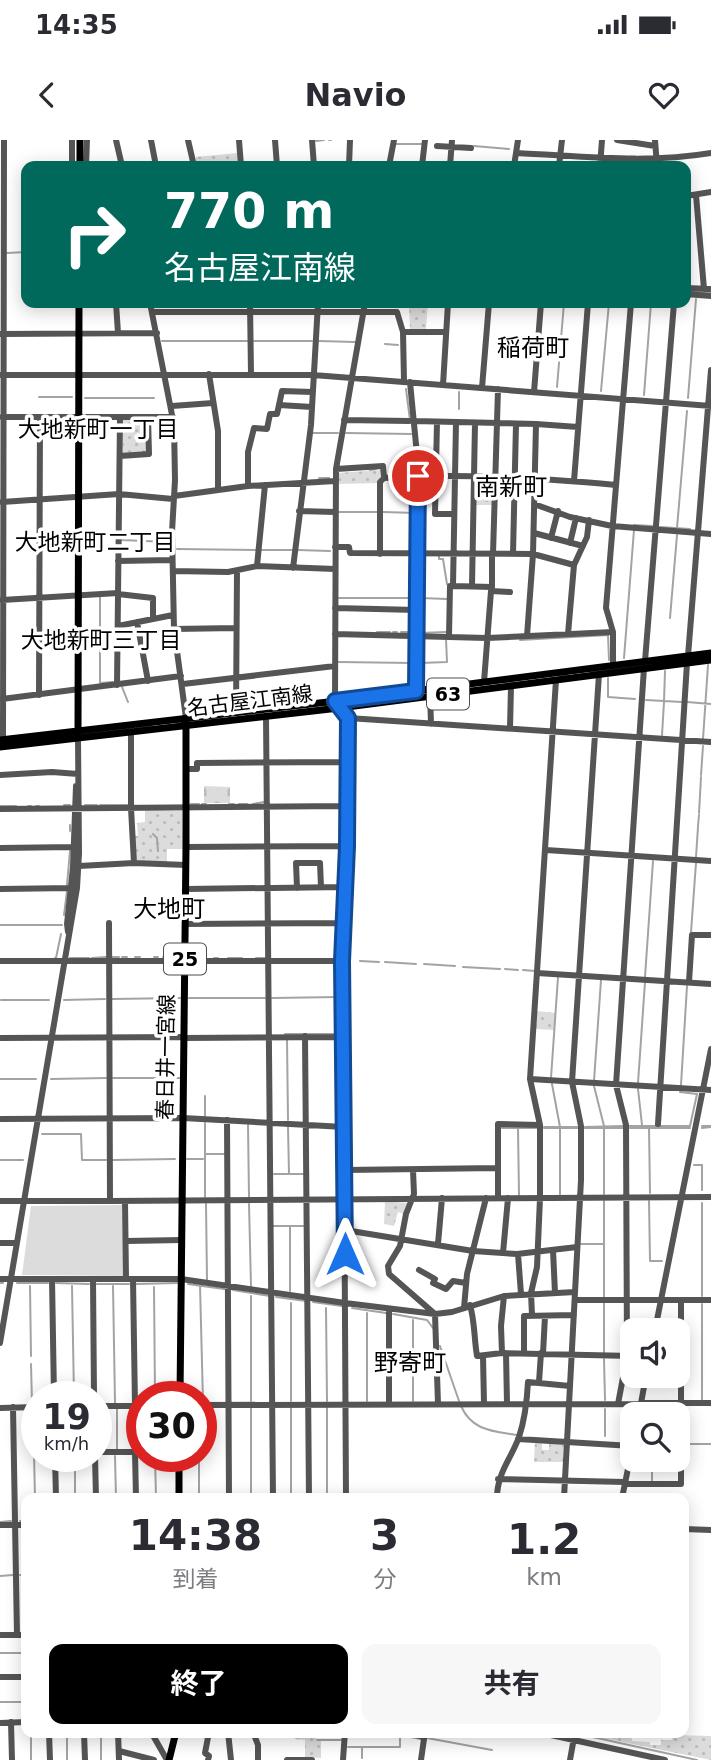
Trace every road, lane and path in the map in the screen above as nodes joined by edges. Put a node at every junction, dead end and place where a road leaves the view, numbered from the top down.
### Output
1 (4, 140) edge
2 (72, 140) edge
3 (80, 140) edge
4 (87, 140) edge
5 (116, 140) edge
6 (150, 140) edge
7 (188, 140) edge
8 (239, 140) edge
9 (275, 140) edge
10 (312, 140) edge
11 (351, 140) edge
12 (394, 140) edge
13 (425, 140) edge
14 (518, 140) edge
15 (562, 140) edge
16 (602, 140) edge
17 (617, 140) edge
18 (452, 143) edge
19 (655, 143) edge
20 (437, 146) dead end
21 (471, 148) dead end
22 (516, 153) junction
23 (711, 153) edge
24 (560, 155) junction
25 (601, 158) junction
26 (72, 161) edge
27 (80, 161) edge
28 (86, 161) edge
29 (121, 161) edge
30 (155, 161) edge
31 (193, 161) edge
32 (241, 161) edge
33 (277, 161) edge
34 (314, 161) edge
35 (349, 161) edge
36 (390, 161) edge
37 (423, 161) edge
38 (450, 161) edge
39 (515, 161) edge
40 (559, 161) edge
41 (601, 161) edge
42 (635, 161) edge
43 (657, 161) edge
44 (668, 161) edge
45 (711, 192) edge
46 (696, 195) junction
47 (691, 196) edge
48 (708, 289) edge
49 (691, 294) edge
50 (711, 296) edge
51 (79, 308) edge
52 (116, 308) edge
53 (151, 308) edge
54 (173, 308) edge
55 (250, 308) edge
56 (318, 308) edge
57 (339, 308) edge
58 (364, 308) edge
59 (448, 308) edge
60 (489, 308) edge
61 (541, 308) edge
62 (588, 308) edge
63 (631, 308) edge
64 (674, 308) edge
65 (152, 312) junction
66 (173, 312) junction
67 (250, 312) junction
68 (318, 312) junction
69 (339, 312) junction
70 (363, 313) junction
71 (403, 332) junction
72 (446, 332) junction
73 (118, 333) junction
74 (156, 333) junction
75 (2, 334) edge
76 (79, 334) junction
77 (711, 370) edge
78 (165, 374) junction
79 (209, 374) junction
80 (251, 374) junction
81 (2, 375) edge
82 (79, 375) junction
83 (313, 375) junction
84 (352, 378) junction
85 (407, 382) junction
86 (443, 384) junction
87 (482, 388) junction
88 (498, 389) junction
89 (534, 392) junction
90 (312, 393) junction
91 (581, 396) junction
92 (623, 399) junction
93 (666, 402) junction
94 (213, 403) junction
95 (279, 405) junction
96 (172, 406) junction
97 (710, 406) edge
98 (312, 407) junction
99 (79, 416) junction
100 (2, 417) edge
101 (120, 417) junction
102 (148, 417) junction
103 (173, 417) junction
104 (40, 418) junction
105 (344, 420) junction
106 (411, 421) junction
107 (437, 422) junction
108 (456, 422) junction
109 (475, 423) junction
110 (495, 423) junction
111 (516, 424) junction
112 (536, 424) junction
113 (578, 427) junction
114 (120, 456) junction
115 (336, 468) junction
116 (419, 476) junction
117 (436, 476) junction
118 (455, 477) junction
119 (474, 477) junction
120 (495, 477) junction
121 (384, 478) junction
122 (515, 478) junction
123 (534, 478) junction
124 (335, 481) junction
125 (574, 481) junction
126 (302, 482) junction
127 (265, 485) junction
128 (616, 485) junction
129 (248, 486) junction
130 (218, 490) junction
131 (119, 494) junction
132 (79, 496) junction
133 (174, 497) junction
134 (40, 499) junction
135 (2, 502) edge
136 (534, 504) junction
137 (299, 511) junction
138 (558, 511) junction
139 (335, 512) junction
140 (454, 514) junction
141 (576, 518) junction
142 (589, 520) junction
143 (612, 526) junction
144 (655, 529) junction
145 (534, 533) junction
146 (698, 533) junction
147 (711, 534) edge
148 (551, 538) junction
149 (570, 543) junction
150 (583, 546) junction
151 (335, 547) junction
152 (380, 554) junction
153 (417, 554) junction
154 (453, 554) junction
155 (472, 554) junction
156 (493, 554) junction
157 (513, 554) junction
158 (533, 554) junction
159 (172, 560) junction
160 (118, 561) junction
161 (574, 565) junction
162 (257, 566) junction
163 (293, 568) junction
164 (335, 569) junction
165 (173, 570) junction
166 (237, 570) junction
167 (450, 586) dead end
168 (472, 586) junction
169 (510, 592) dead end
170 (78, 594) junction
171 (118, 594) junction
172 (40, 597) junction
173 (2, 600) edge
174 (335, 608) junction
175 (417, 610) junction
176 (173, 615) junction
177 (153, 619) junction
178 (137, 622) junction
179 (118, 626) junction
180 (236, 628) junction
181 (174, 629) junction
182 (613, 632) junction
183 (335, 634) junction
184 (568, 634) junction
185 (417, 635) junction
186 (449, 636) junction
187 (527, 636) junction
188 (487, 638) junction
189 (711, 653) edge
190 (687, 659) junction
191 (711, 660) edge
192 (613, 665) junction
193 (645, 665) junction
194 (335, 666) junction
195 (599, 674) junction
196 (236, 678) junction
197 (182, 680) junction
198 (556, 680) junction
199 (148, 681) junction
200 (484, 682) junction
201 (117, 685) junction
202 (511, 686) junction
203 (79, 691) junction
204 (416, 691) junction
205 (430, 692) junction
206 (39, 695) junction
207 (2, 699) edge
208 (337, 705) junction
209 (236, 713) junction
210 (266, 716) junction
211 (348, 718) junction
212 (186, 722) junction
213 (431, 724) junction
214 (510, 729) junction
215 (553, 731) junction
216 (131, 732) junction
217 (78, 734) junction
218 (595, 734) junction
219 (640, 737) junction
220 (682, 740) junction
221 (1, 742) edge
222 (711, 742) edge
223 (348, 762) junction
224 (267, 763) junction
225 (186, 769) junction
226 (78, 774) junction
227 (0, 775) edge
228 (347, 806) junction
229 (186, 807) junction
230 (267, 807) junction
231 (0, 808) edge
232 (77, 808) junction
233 (131, 808) junction
234 (267, 846) junction
235 (347, 846) junction
236 (74, 847) junction
237 (186, 847) junction
238 (0, 848) edge
239 (546, 850) junction
240 (587, 853) junction
241 (632, 856) junction
242 (674, 859) junction
243 (711, 861) edge
244 (134, 863) junction
245 (186, 864) junction
246 (79, 866) junction
247 (321, 887) junction
248 (345, 887) junction
249 (72, 888) junction
250 (268, 888) junction
251 (297, 888) junction
252 (0, 889) edge
253 (186, 889) junction
254 (109, 923) dead end
255 (268, 923) junction
256 (344, 923) junction
257 (185, 924) junction
258 (711, 935) edge
259 (69, 937) junction
260 (109, 960) junction
261 (185, 960) junction
262 (0, 961) edge
263 (64, 961) junction
264 (268, 961) junction
265 (342, 961) junction
266 (537, 973) junction
267 (580, 975) junction
268 (624, 978) junction
269 (666, 981) junction
270 (689, 982) junction
271 (711, 984) edge
272 (305, 1036) junction
273 (51, 1037) junction
274 (110, 1037) junction
275 (184, 1037) junction
276 (269, 1037) junction
277 (343, 1037) junction
278 (0, 1038) edge
279 (711, 1049) edge
280 (530, 1079) junction
281 (572, 1082) junction
282 (617, 1085) junction
283 (659, 1087) junction
284 (707, 1090) edge
285 (110, 1118) junction
286 (183, 1118) junction
287 (0, 1119) edge
288 (38, 1119) junction
289 (227, 1120) junction
290 (270, 1123) junction
291 (658, 1124) dead end
292 (306, 1125) junction
293 (540, 1125) junction
294 (344, 1127) junction
295 (498, 1168) junction
296 (345, 1170) junction
297 (413, 1170) junction
298 (626, 1197) junction
299 (681, 1197) junction
300 (711, 1197) edge
301 (345, 1198) junction
302 (411, 1198) junction
303 (442, 1198) junction
304 (486, 1198) junction
305 (498, 1198) junction
306 (508, 1198) junction
307 (540, 1198) junction
308 (580, 1198) junction
309 (271, 1199) junction
310 (307, 1199) junction
311 (228, 1200) junction
312 (0, 1201) edge
313 (23, 1201) junction
314 (125, 1201) junction
315 (183, 1201) junction
316 (110, 1202) junction
317 (345, 1230) junction
318 (401, 1238) junction
319 (182, 1240) junction
320 (126, 1241) junction
321 (17, 1242) junction
322 (0, 1243) edge
323 (438, 1244) junction
324 (578, 1247) junction
325 (553, 1250) junction
326 (473, 1251) junction
327 (538, 1251) junction
328 (503, 1253) junction
329 (518, 1254) junction
330 (419, 1270) dead end
331 (0, 1279) edge
332 (10, 1279) junction
333 (52, 1279) junction
334 (93, 1279) junction
335 (130, 1279) junction
336 (181, 1279) junction
337 (466, 1283) junction
338 (228, 1286) junction
339 (272, 1292) junction
340 (531, 1293) junction
341 (555, 1293) junction
342 (521, 1294) junction
343 (504, 1296) junction
344 (575, 1296) junction
345 (309, 1298) junction
346 (627, 1300) junction
347 (661, 1300) junction
348 (681, 1300) junction
349 (711, 1300) edge
350 (345, 1303) junction
351 (467, 1306) junction
352 (389, 1309) junction
353 (435, 1314) junction
354 (533, 1315) junction
355 (574, 1315) junction
356 (545, 1316) junction
357 (628, 1318) edge
358 (657, 1318) edge
359 (0, 1343) edge
360 (504, 1353) junction
361 (524, 1353) junction
362 (542, 1354) junction
363 (483, 1356) junction
364 (572, 1356) junction
365 (620, 1356) edge
366 (54, 1381) edge
367 (94, 1381) edge
368 (136, 1381) edge
369 (180, 1381) edge
370 (539, 1382) junction
371 (570, 1386) junction
372 (622, 1388) edge
373 (681, 1402) edge
374 (690, 1403) edge
375 (711, 1403) edge
376 (217, 1404) edge
377 (229, 1404) junction
378 (272, 1404) junction
379 (309, 1404) junction
380 (344, 1404) junction
381 (389, 1404) junction
382 (438, 1404) junction
383 (484, 1404) junction
384 (507, 1404) junction
385 (527, 1404) junction
386 (569, 1404) junction
387 (618, 1404) joint
388 (13, 1407) junction
389 (21, 1407) edge
390 (0, 1408) edge
391 (518, 1439) junction
392 (567, 1442) junction
393 (620, 1447) edge
394 (55, 1472) edge
395 (96, 1472) edge
396 (138, 1472) edge
397 (179, 1472) edge
398 (627, 1472) edge
399 (681, 1472) edge
400 (498, 1479) junction
401 (565, 1480) junction
402 (625, 1483) junction
403 (55, 1493) edge
404 (96, 1493) edge
405 (136, 1493) edge
406 (178, 1493) edge
407 (229, 1493) edge
408 (273, 1493) edge
409 (309, 1493) edge
410 (346, 1493) edge
411 (497, 1493) edge
412 (564, 1493) edge
413 (623, 1493) edge
414 (0, 1525) edge
415 (15, 1525) junction
416 (21, 1525) edge
417 (689, 1530) edge
418 (711, 1530) edge
419 (0, 1635) edge
420 (17, 1635) junction
421 (21, 1635) edge
422 (0, 1677) edge
423 (21, 1677) edge
424 (21, 1722) edge
425 (0, 1723) edge
426 (12, 1723) junction
427 (49, 1738) edge
428 (85, 1738) edge
429 (118, 1738) edge
430 (155, 1738) edge
431 (174, 1738) edge
432 (208, 1738) edge
433 (229, 1738) edge
434 (255, 1738) edge
435 (345, 1738) edge
436 (424, 1738) edge
437 (575, 1738) edge
438 (582, 1738) edge
439 (119, 1751) junction
440 (12, 1760) edge
441 (50, 1760) edge
442 (85, 1760) edge
443 (119, 1760) edge
444 (154, 1760) edge
445 (168, 1760) edge
446 (208, 1760) edge
447 (231, 1760) edge
448 (258, 1760) edge
449 (287, 1760) edge
450 (295, 1760) edge
451 (312, 1760) edge
452 (343, 1760) edge
453 (421, 1760) edge
454 (570, 1760) edge
455 (665, 1760) edge

1 - 75 street
2 - 26 street
3 - 27 main road
4 - 28 street
5 - 29 street
6 - 30 street
7 - 31 street
8 - 32 street
9 - 33 street
10 - 34 street
11 - 35 street
12 - 36 street
13 - 37 street
14 - 22 street
15 - 24 street
16 - 25 street
17 - 19 street
18 - 20 street
18 - 21 street
18 - 38 street
19 - 43 street
22 - 24 street
22 - 39 street
23 - 44 street
24 - 25 street
24 - 40 street
25 - 41 street
25 - 42 street
45 - 46 street
46 - 47 street
46 - 48 street
49 - 50 street
51 - 76 main road
52 - 73 street
53 - 65 street
54 - 66 street
55 - 67 street
56 - 68 street
57 - 69 street
58 - 70 street
59 - 72 street
60 - 87 street
61 - 89 street
62 - 91 street
63 - 92 street
64 - 93 street
65 - 66 street
65 - 74 street
66 - 67 street
67 - 68 street
67 - 80 street
68 - 69 street
68 - 83 street
69 - 70 street
70 - 71 street
70 - 84 street
71 - 72 street
71 - 85 street
72 - 86 street
73 - 74 street
73 - 76 street
74 - 78 street
75 - 76 street
75 - 81 street
76 - 82 main road
77 - 97 street
78 - 79 street
78 - 82 street
78 - 96 street
79 - 80 street
79 - 94 street
80 - 83 street
81 - 82 street
81 - 100 street
82 - 99 main road
83 - 84 street
83 - 90 street
84 - 85 street
84 - 105 street
85 - 86 street
85 - 106 street
86 - 87 street
87 - 88 street
88 - 89 street
88 - 110 street
89 - 91 street
90 - 95 street
90 - 98 street
91 - 92 street
91 - 113 street
92 - 93 street
92 - 128 street
93 - 97 street
93 - 144 street
94 - 96 street
94 - 130 street
95 - 98 street
95 - 129 street
96 - 103 street
97 - 146 street
98 - 126 street
99 - 101 street
99 - 104 street
99 - 132 main road
100 - 104 street
100 - 135 street
101 - 102 street
101 - 114 street
102 - 103 street
102 - 114 street
103 - 133 street
104 - 134 street
105 - 106 street
105 - 115 street
106 - 107 street
106 - 116 street
107 - 108 street
107 - 117 street
108 - 109 street
108 - 118 street
109 - 110 street
109 - 119 street
110 - 111 street
110 - 120 street
111 - 112 street
111 - 122 street
112 - 113 street
112 - 123 street
113 - 125 street
114 - 131 street
115 - 121 street
115 - 124 street
116 - 117 street
116 - 121 street
116 - 153 street
117 - 118 street
117 - 140 street
118 - 119 street
118 - 140 street
119 - 120 street
119 - 155 street
120 - 122 street
120 - 156 street
121 - 152 street
122 - 123 street
122 - 157 street
123 - 125 street
123 - 136 street
124 - 126 street
124 - 139 street
125 - 128 street
126 - 127 street
126 - 137 street
127 - 129 street
127 - 162 street
128 - 143 street
129 - 130 street
130 - 133 street
131 - 132 street
131 - 133 street
131 - 160 street
132 - 134 street
132 - 170 main road
133 - 159 street
134 - 135 street
134 - 172 street
135 - 173 street
136 - 138 street
136 - 145 street
137 - 139 street
137 - 163 street
138 - 141 street
138 - 148 street
139 - 151 street
140 - 154 street
141 - 142 street
141 - 149 street
142 - 143 street
142 - 150 street
143 - 144 street
143 - 182 street
144 - 146 street
144 - 193 street
145 - 148 street
145 - 158 street
146 - 147 street
146 - 190 street
148 - 149 street
149 - 150 street
150 - 161 street
151 - 152 street
151 - 164 street
152 - 153 street
153 - 154 street
153 - 175 street
154 - 155 street
154 - 168 street
155 - 156 street
155 - 168 street
156 - 157 street
156 - 168 street
157 - 158 street
158 - 161 street
158 - 187 street
159 - 160 street
159 - 165 street
160 - 171 street
161 - 184 street
162 - 163 street
162 - 166 street
163 - 164 street
164 - 174 street
165 - 166 street
165 - 176 street
166 - 180 street
167 - 186 street
169 - 188 street
170 - 171 street
170 - 172 street
170 - 203 main road
171 - 177 street
171 - 179 street
172 - 173 street
172 - 206 street
173 - 207 street
174 - 175 street
174 - 183 street
175 - 185 street
176 - 177 street
176 - 181 street
177 - 178 street
178 - 179 street
178 - 199 street
179 - 201 street
180 - 181 street
180 - 196 street
181 - 197 street
182 - 184 street
182 - 192 street
183 - 185 street
183 - 194 street
184 - 187 street
185 - 186 street
185 - 204 street
186 - 188 street
187 - 188 street
188 - 200 street
189 - 190 main road, 名古屋江南線 / 63
190 - 191 main road, 名古屋江南線 / 63
190 - 193 main road, 名古屋江南線 / 63
190 - 220 street
192 - 193 main road, 名古屋江南線 / 63
192 - 200 main road, 名古屋江南線 / 63
193 - 195 main road, 名古屋江南線 / 63
193 - 219 street
194 - 196 street
194 - 208 street
195 - 198 main road, 名古屋江南線 / 63
195 - 218 street
196 - 197 street
196 - 209 street
197 - 199 street
197 - 212 street
198 - 202 main road, 名古屋江南線 / 63
198 - 215 street
199 - 201 street
200 - 205 main road, 名古屋江南線 / 63
201 - 203 street
202 - 205 main road, 名古屋江南線 / 63
202 - 214 street
203 - 206 street
203 - 217 main road
204 - 205 main road, 名古屋江南線 / 63
204 - 208 main road, 名古屋江南線 / 63
205 - 208 main road, 名古屋江南線 / 63
205 - 213 street
206 - 207 street
207 - 221 street
208 - 209 main road, 名古屋江南線 / 63
208 - 210 main road, 名古屋江南線 / 63
208 - 211 street
209 - 212 main road, 名古屋江南線 / 63
210 - 212 main road, 名古屋江南線 / 63
210 - 224 street
211 - 213 street
211 - 223 street
212 - 216 main road, 名古屋江南線 / 63
212 - 217 main road, 名古屋江南線 / 63
212 - 225 main road, 春日井一宮線 / 25
213 - 214 street
214 - 215 street
215 - 218 street
215 - 239 street
216 - 217 main road, 名古屋江南線 / 63
216 - 233 street
217 - 221 main road, 名古屋江南線 / 63
217 - 226 street
218 - 219 street
218 - 240 street
219 - 220 street
219 - 241 street
220 - 222 street
220 - 242 street
223 - 224 street
223 - 228 street
224 - 225 street
224 - 230 street
225 - 229 main road, 春日井一宮線 / 25
226 - 227 street
226 - 232 street
228 - 230 street
228 - 235 street
229 - 230 street
229 - 233 street
229 - 237 main road, 春日井一宮線 / 25
230 - 234 street
231 - 232 street
232 - 233 street
232 - 236 street
232 - 246 street
233 - 244 street
234 - 235 street
234 - 237 street
234 - 250 street
235 - 248 street
236 - 238 street
236 - 249 street
237 - 245 main road, 春日井一宮線 / 25
239 - 240 street
239 - 266 street
240 - 241 street
240 - 267 street
241 - 242 street
241 - 268 street
242 - 243 street
242 - 269 street
244 - 245 street
244 - 246 street
245 - 253 main road, 春日井一宮線 / 25
246 - 259 street
247 - 248 street
247 - 251 street
247 - 251 street
248 - 256 street
249 - 252 street
249 - 259 street
250 - 251 street
250 - 253 street
250 - 255 street
253 - 257 main road, 春日井一宮線 / 25
254 - 260 street
255 - 256 street
255 - 257 street
255 - 264 street
256 - 265 street
257 - 261 main road, 春日井一宮線 / 25
258 - 270 street
259 - 263 street
260 - 261 street
260 - 263 street
260 - 274 street
261 - 264 street
261 - 275 main road, 春日井一宮線 / 25
262 - 263 street
263 - 273 street
264 - 265 street
264 - 276 street
265 - 277 street
266 - 267 street
266 - 280 street
267 - 268 street
267 - 281 street
268 - 269 street
268 - 282 street
269 - 270 street
269 - 283 street
270 - 271 street
272 - 276 street
272 - 277 street
272 - 292 street
273 - 274 street
273 - 278 street
273 - 288 street
274 - 275 street
274 - 285 street
275 - 276 street
275 - 286 main road, 春日井一宮線 / 25
276 - 290 street
277 - 294 street
279 - 284 street
280 - 281 street
280 - 293 street
281 - 282 street
281 - 308 street
282 - 283 street
282 - 298 street
283 - 284 street
283 - 291 street
284 - 299 street
285 - 286 street
285 - 288 street
285 - 316 street
286 - 289 street
286 - 315 main road, 春日井一宮線 / 25
287 - 288 street
288 - 313 street
289 - 290 street
289 - 311 street
290 - 292 street
290 - 309 street
292 - 294 street
292 - 310 street
293 - 295 street
293 - 307 street
294 - 296 street
295 - 297 street
295 - 305 street
296 - 297 street
296 - 301 street
297 - 302 street
298 - 299 street
298 - 308 street
298 - 346 street
299 - 300 street
299 - 347 street
301 - 302 street
301 - 310 street
301 - 317 street
302 - 303 street
302 - 318 street
303 - 304 street
303 - 323 street
304 - 305 street
304 - 326 street
305 - 306 street
306 - 307 street
306 - 328 street
307 - 308 street
307 - 327 street
308 - 324 street
309 - 310 street
309 - 311 street
309 - 339 street
310 - 345 street
311 - 315 street
311 - 338 street
312 - 313 street
313 - 316 street
313 - 321 street
314 - 315 street
314 - 316 street
314 - 320 street
315 - 319 main road, 春日井一宮線 / 25
317 - 318 street
317 - 350 street
318 - 323 street
318 - 353 street
319 - 320 street
319 - 336 main road, 春日井一宮線 / 25
320 - 335 street
321 - 322 street
321 - 332 street
323 - 326 street
324 - 325 street
324 - 344 street
325 - 327 street
325 - 341 street
326 - 328 street
326 - 337 street
327 - 329 street
327 - 340 street
328 - 329 street
329 - 342 street
330 - 337 street
331 - 332 street
332 - 333 street
332 - 359 street
333 - 334 street
333 - 366 street
334 - 335 street
334 - 367 street
335 - 336 street
335 - 368 street
336 - 338 street
336 - 369 main road, 春日井一宮線 / 25
337 - 351 street
338 - 339 street
338 - 377 street
339 - 345 street
339 - 378 street
340 - 341 street
340 - 342 street
340 - 354 street
341 - 344 street
342 - 343 street
343 - 351 street
343 - 360 street
344 - 346 street
344 - 355 street
345 - 350 street
345 - 379 street
346 - 347 street
346 - 357 street
347 - 348 street
347 - 358 street
348 - 349 street
348 - 373 street
350 - 352 street
350 - 380 street
351 - 353 street
351 - 363 street
352 - 353 street
352 - 381 street
353 - 382 street
354 - 356 street
354 - 361 street
355 - 356 street
355 - 364 street
356 - 362 street
360 - 361 street
360 - 363 street
360 - 384 street
361 - 362 street
362 - 364 street
362 - 370 street
363 - 383 street
364 - 365 street
364 - 371 street
370 - 371 street
370 - 385 street
371 - 386 street
372 - 387 street
374 - 375 street
376 - 377 street
377 - 378 street
377 - 407 street
378 - 379 street
378 - 408 street
379 - 380 street
379 - 409 street
380 - 381 street
380 - 410 street
381 - 382 street
382 - 383 street
383 - 384 street
384 - 385 street
385 - 386 street
385 - 391 street
386 - 387 street
386 - 392 street
388 - 389 street
388 - 390 street
388 - 415 street
391 - 392 street
391 - 400 street
392 - 393 street
392 - 401 street
394 - 403 street
395 - 404 street
396 - 405 street
397 - 406 main road
398 - 402 street
399 - 402 street
400 - 401 street
400 - 411 street
401 - 402 street
401 - 412 street
402 - 413 street
414 - 415 street
415 - 416 street
415 - 420 street
417 - 418 street
419 - 420 street
420 - 421 street
422 - 423 street
424 - 426 street
425 - 426 street
426 - 440 street
427 - 441 street
428 - 442 street
429 - 439 street
430 - 445 street
431 - 445 main road
432 - 446 street
433 - 447 street
434 - 448 street
435 - 452 street
436 - 453 street
437 - 454 street
438 - 455 street
439 - 443 street
439 - 444 street
449 - 450 street
450 - 451 street

